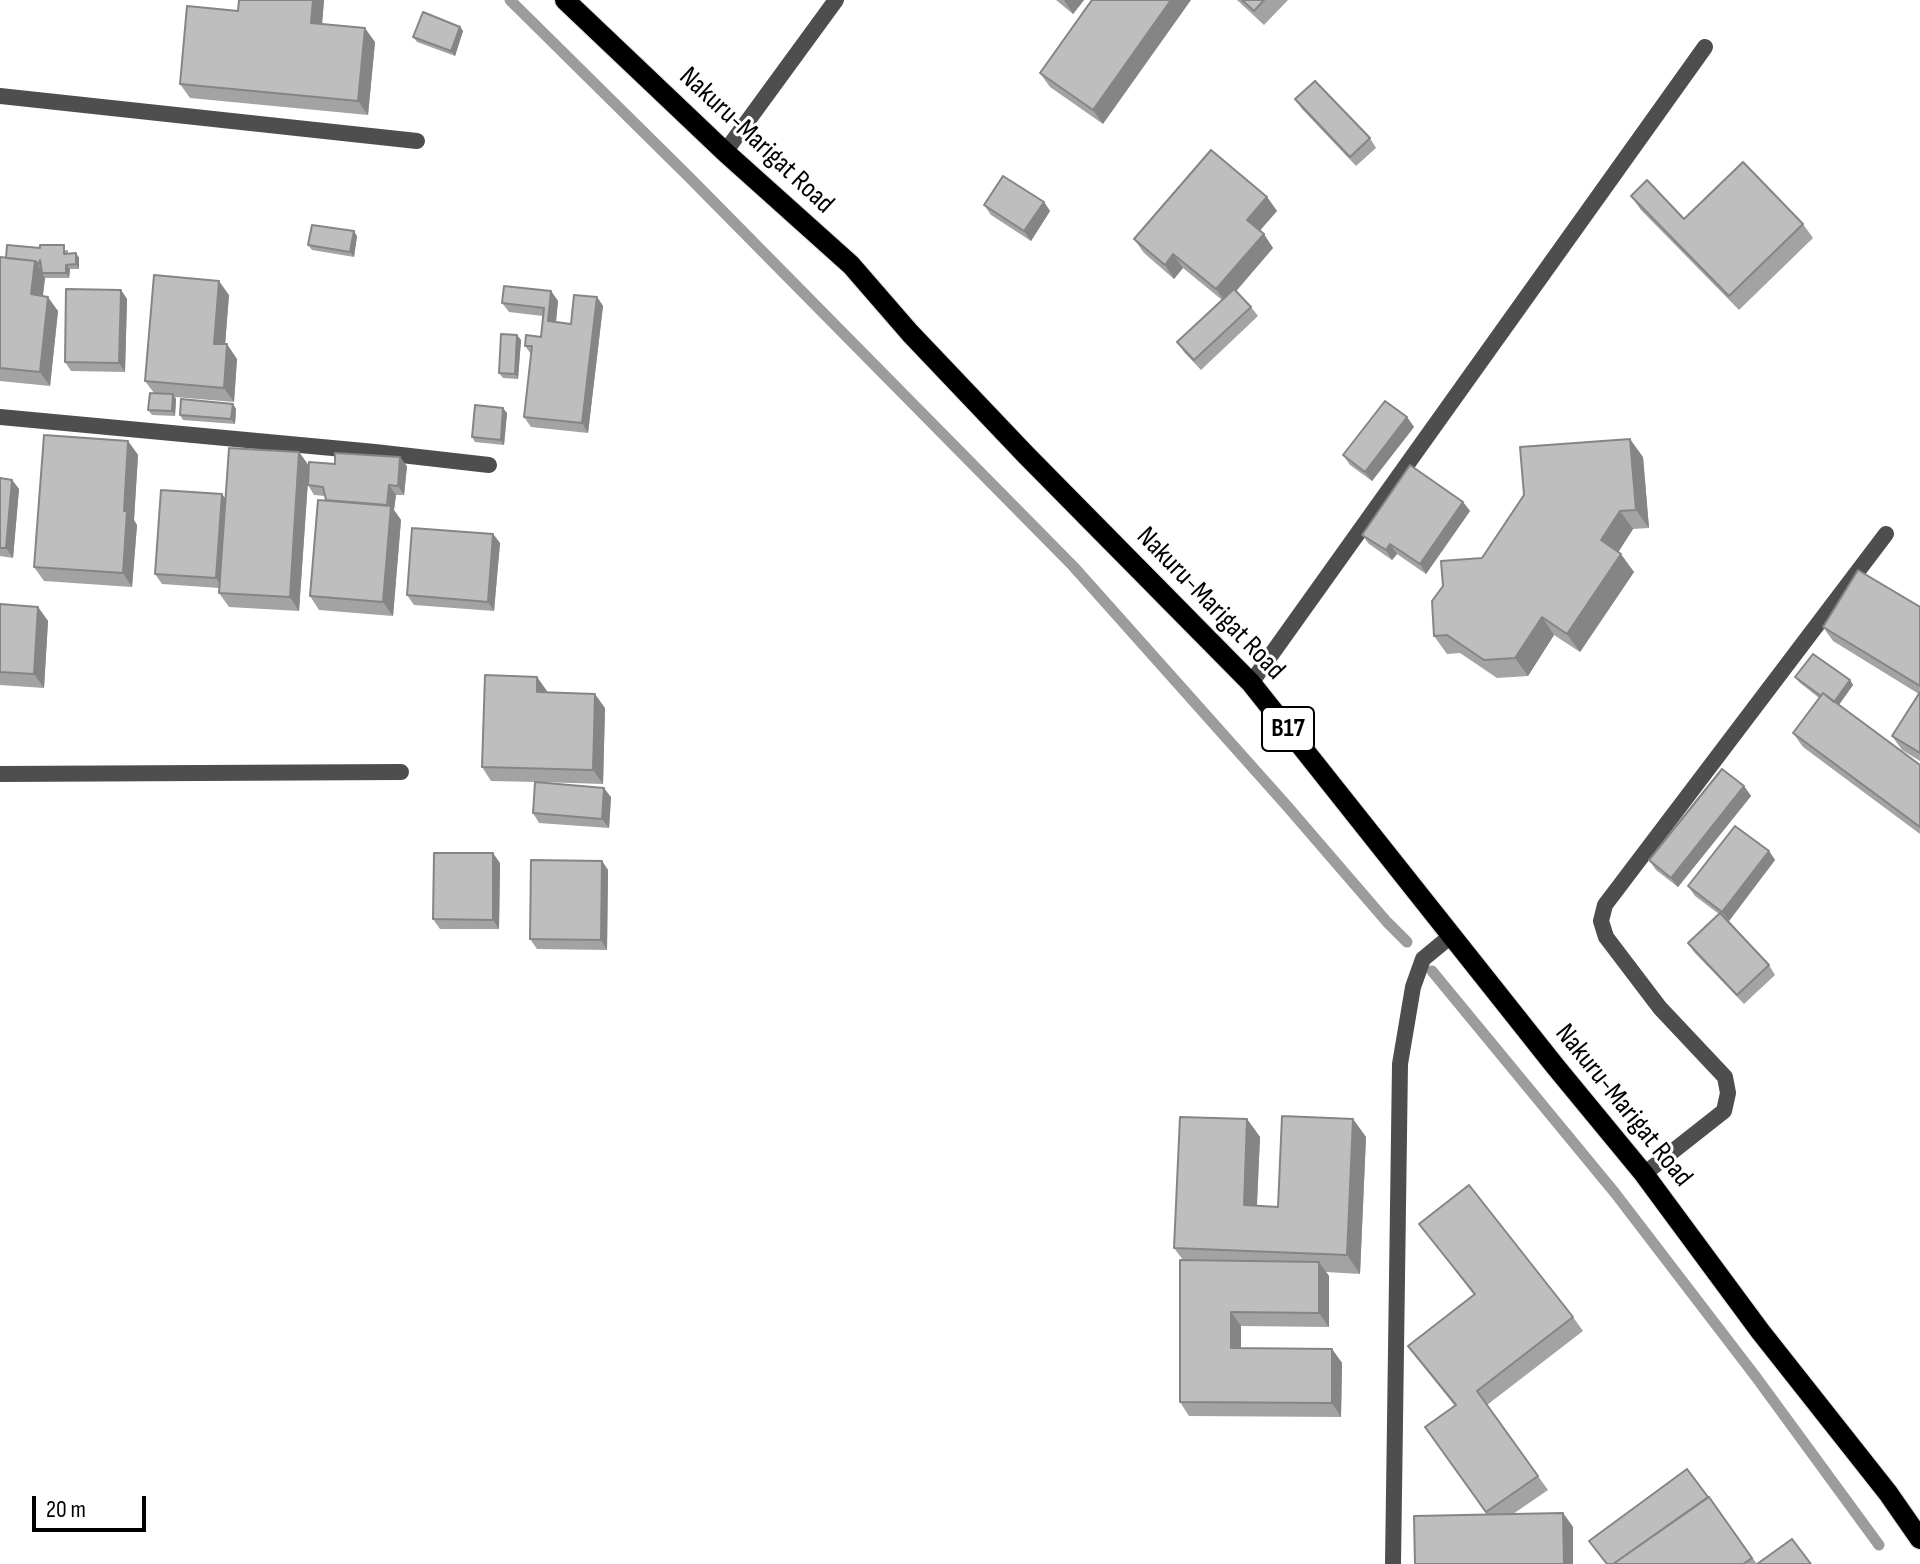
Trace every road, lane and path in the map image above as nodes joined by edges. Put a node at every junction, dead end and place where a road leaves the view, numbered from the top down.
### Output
1 (565, 0) edge
2 (836, 0) edge
3 (1705, 47) dead end
4 (0, 96) edge
5 (417, 141) dead end
6 (725, 152) junction
7 (0, 417) edge
8 (489, 465) dead end
9 (1886, 534) dead end
10 (1251, 683) junction
11 (401, 772) dead end
12 (0, 774) edge
13 (1452, 935) junction
14 (1644, 1174) junction
15 (1920, 1539) edge
16 (1393, 1564) edge

1 - 6 main road, Nakuru-Marigat Road / B17
2 - 6 street
3 - 10 street
4 - 5 street
6 - 10 main road, Nakuru-Marigat Road / B17
7 - 8 street
9 - 14 street
10 - 13 main road, Nakuru-Marigat Road / B17
11 - 12 street
13 - 14 main road, Nakuru-Marigat Road / B17
13 - 16 street
14 - 15 main road, Nakuru-Marigat Road / B17

